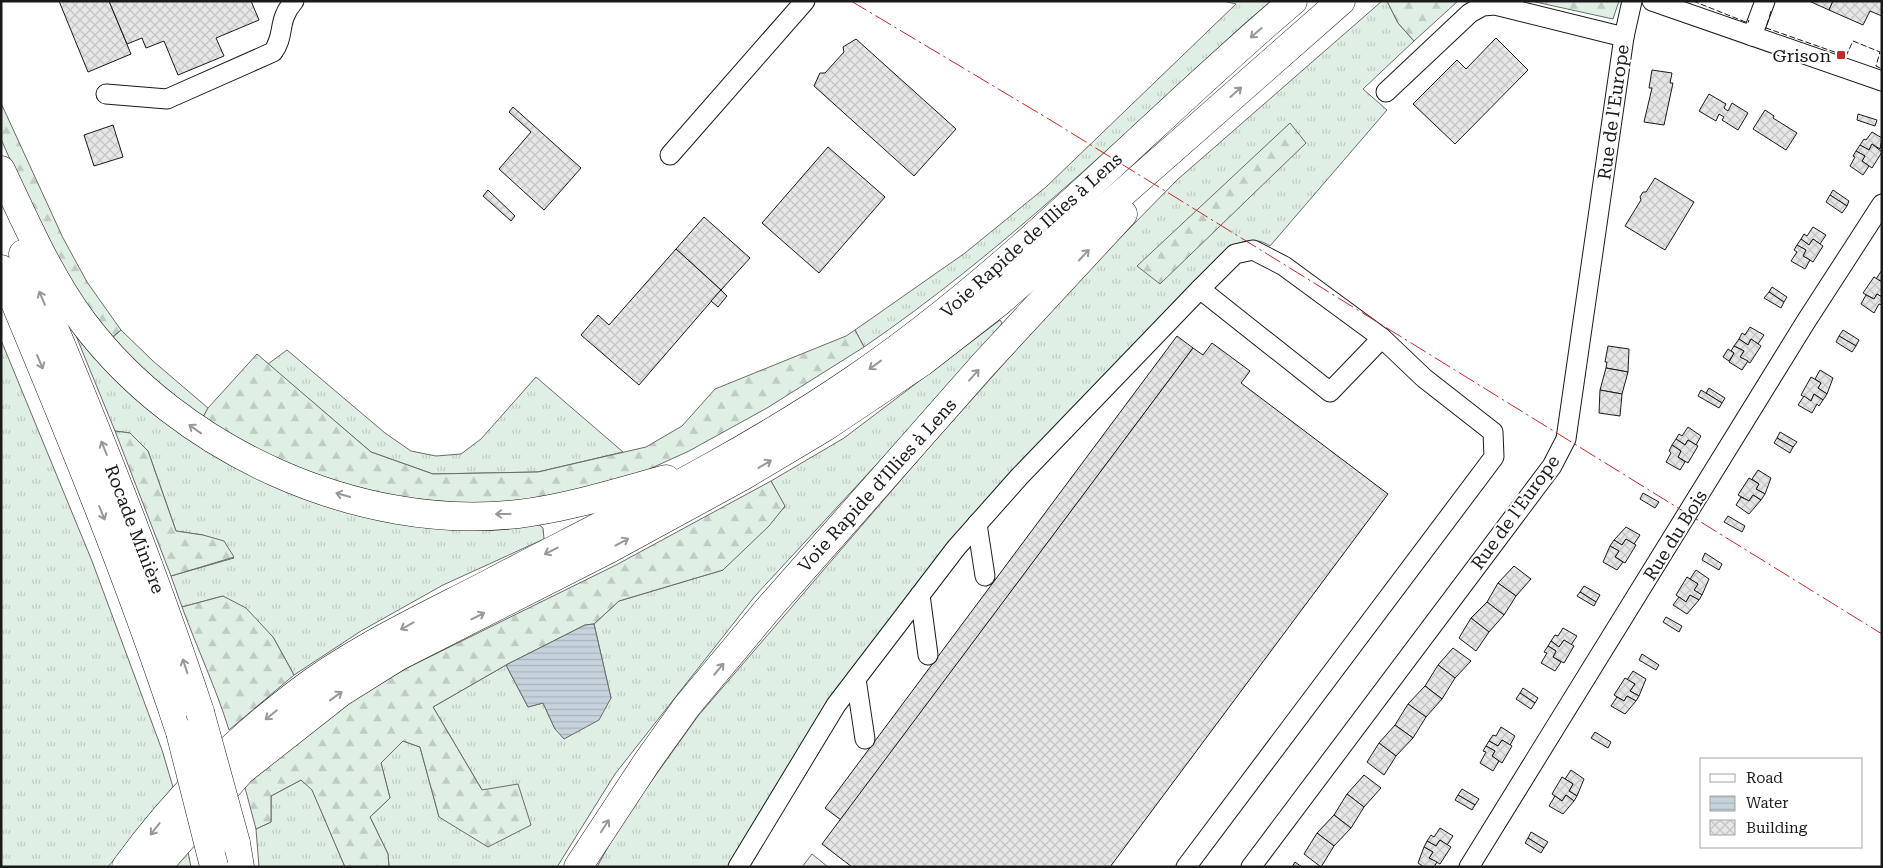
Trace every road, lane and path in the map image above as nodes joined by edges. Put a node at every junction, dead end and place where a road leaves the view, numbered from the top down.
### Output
1 (294, 1) edge
2 (805, 1) edge
3 (1293, 1) edge
4 (1341, 1) edge
5 (1632, 1) edge
6 (1652, 1) edge
7 (1766, 1) edge
8 (1752, 36) junction
9 (1624, 37) junction
10 (1882, 80) edge
11 (1386, 92) dead end
12 (106, 94) dead end
13 (1200, 124) junction
14 (670, 155) dead end
15 (1, 170) edge
16 (1, 202) edge
17 (1882, 204) edge
18 (1, 269) edge
19 (1200, 289) junction
20 (1382, 338) junction
21 (718, 465) junction
22 (977, 524) junction
23 (985, 576) dead end
24 (920, 595) junction
25 (928, 655) dead end
26 (856, 679) junction
27 (864, 739) dead end
28 (226, 860) edge
29 (126, 867) edge
30 (157, 867) edge
31 (578, 867) edge
32 (738, 867) edge
33 (1186, 867) edge
34 (1251, 867) edge
35 (1469, 867) edge

1 - 12 street
2 - 14 street
3 -> 21 highway, Voie Rapide de Illies à Lens
13 -> 4 highway
5 - 9 street, Rue de l'Europe
6 - 8 street
7 - 8 street
8 - 10 street
9 - 11 street
9 - 34 street, Rue de l'Europe
30 -> 13 highway
31 -> 13 highway, Voie Rapide d’Illies à Lens
21 -> 15 highway
28 -> 16 highway, Rocade Minière, bridge
17 - 35 street, Rue du Bois
18 -> 28 highway, Rocade Minière, bridge
19 - 20 street
19 - 20 street
19 - 22 street
20 - 33 street
21 -> 29 highway
22 - 23 street
22 - 24 street
24 - 25 street
24 - 26 street
26 - 27 street
26 - 32 street

